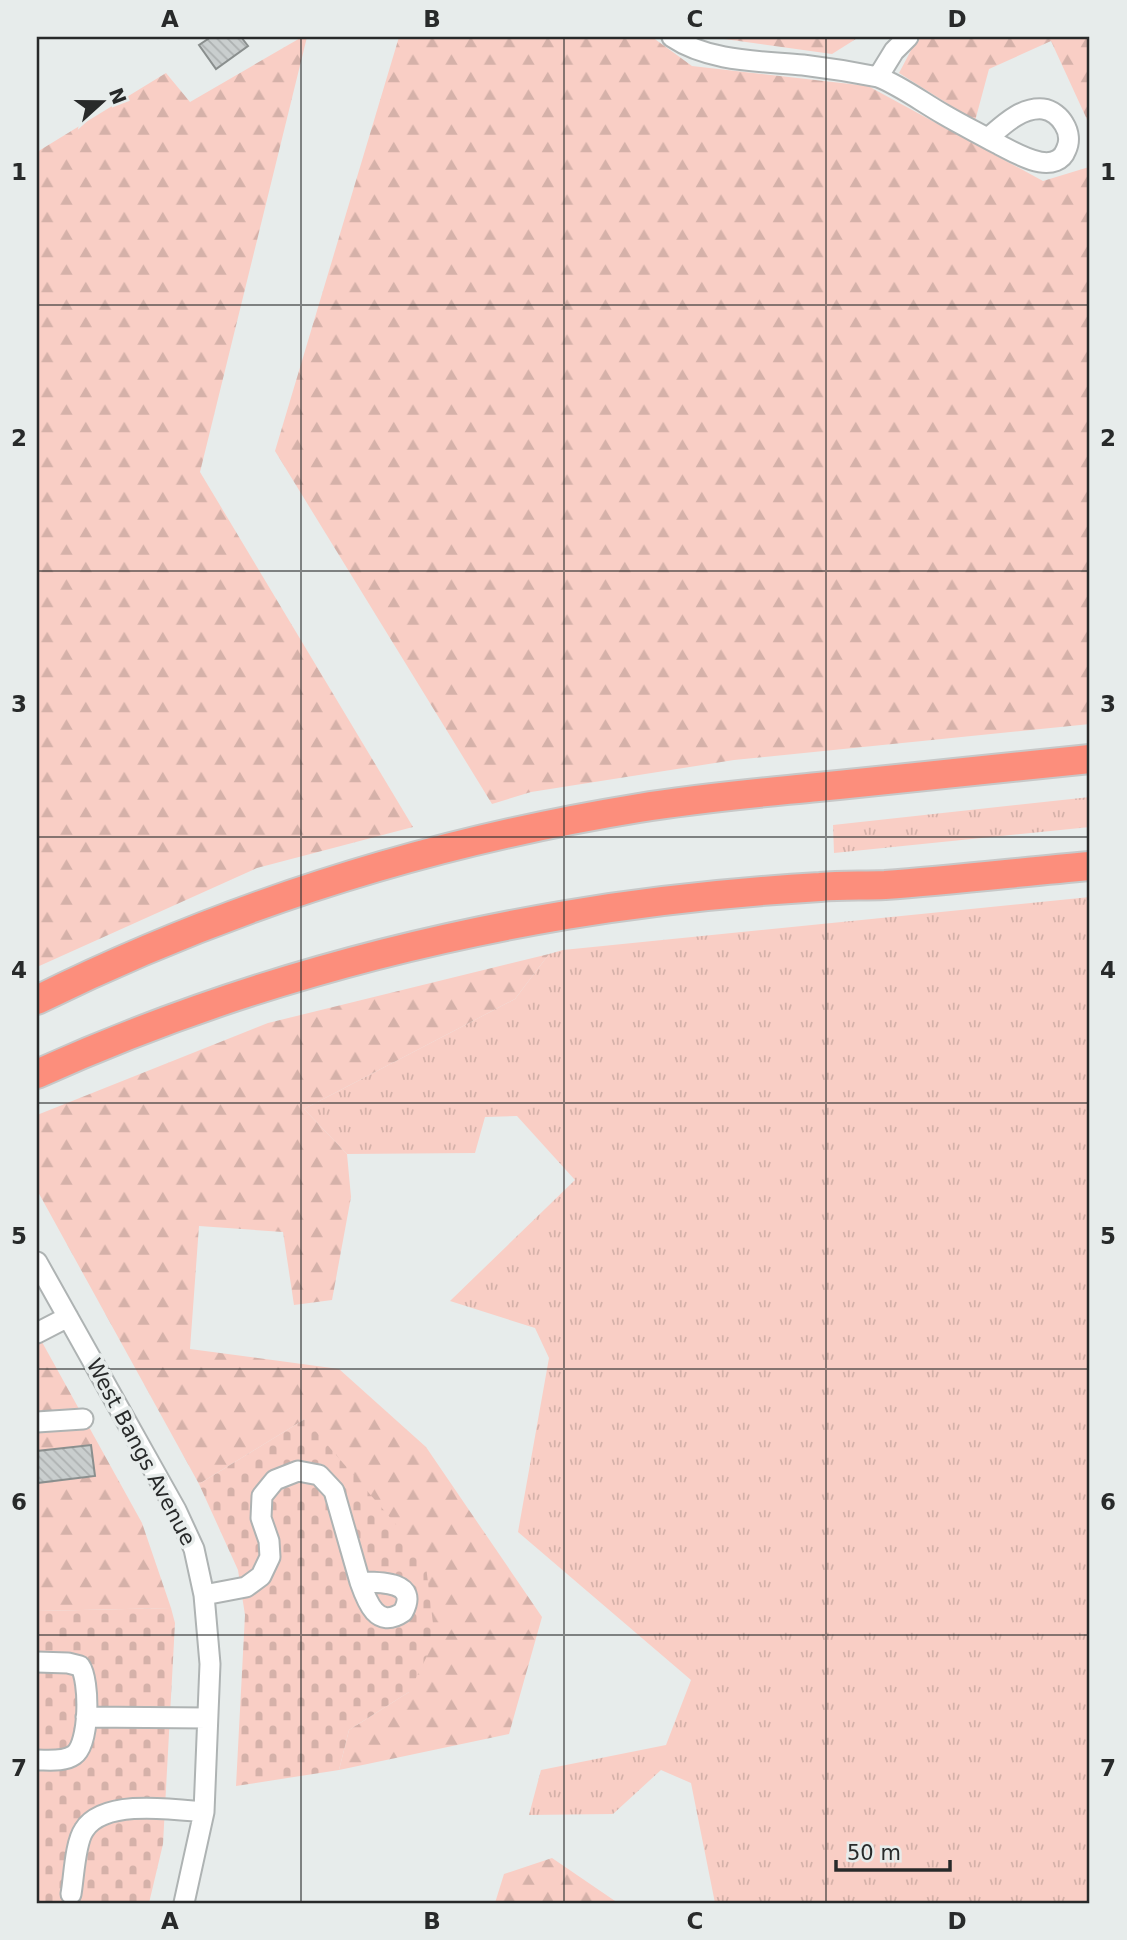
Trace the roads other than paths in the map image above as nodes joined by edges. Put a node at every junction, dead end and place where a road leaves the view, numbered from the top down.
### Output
1 (672, 37) edge
2 (908, 37) edge
3 (878, 77) junction
4 (988, 138) dead end
5 (1090, 759) edge
6 (1090, 866) edge
7 (37, 1000) edge
8 (37, 1074) edge
9 (37, 1262) edge
10 (68, 1317) junction
11 (37, 1333) edge
12 (83, 1419) dead end
13 (37, 1422) edge
14 (360, 1582) dead end
15 (204, 1595) junction
16 (37, 1662) edge
17 (86, 1717) junction
18 (208, 1718) junction
19 (37, 1760) edge
20 (204, 1812) junction
21 (71, 1894) dead end
22 (184, 1903) edge

1 - 3 street
2 - 3 street
3 - 4 street
5 - 7 highway
6 - 8 highway
9 - 10 street, West Bangs Avenue
10 - 11 street
10 - 15 street, West Bangs Avenue
12 - 13 street
14 - 15 street
15 - 18 street, West Bangs Avenue
16 - 17 street
17 - 18 street
17 - 19 street
18 - 20 street, West Bangs Avenue
20 - 21 street
20 - 22 street, West Bangs Avenue

